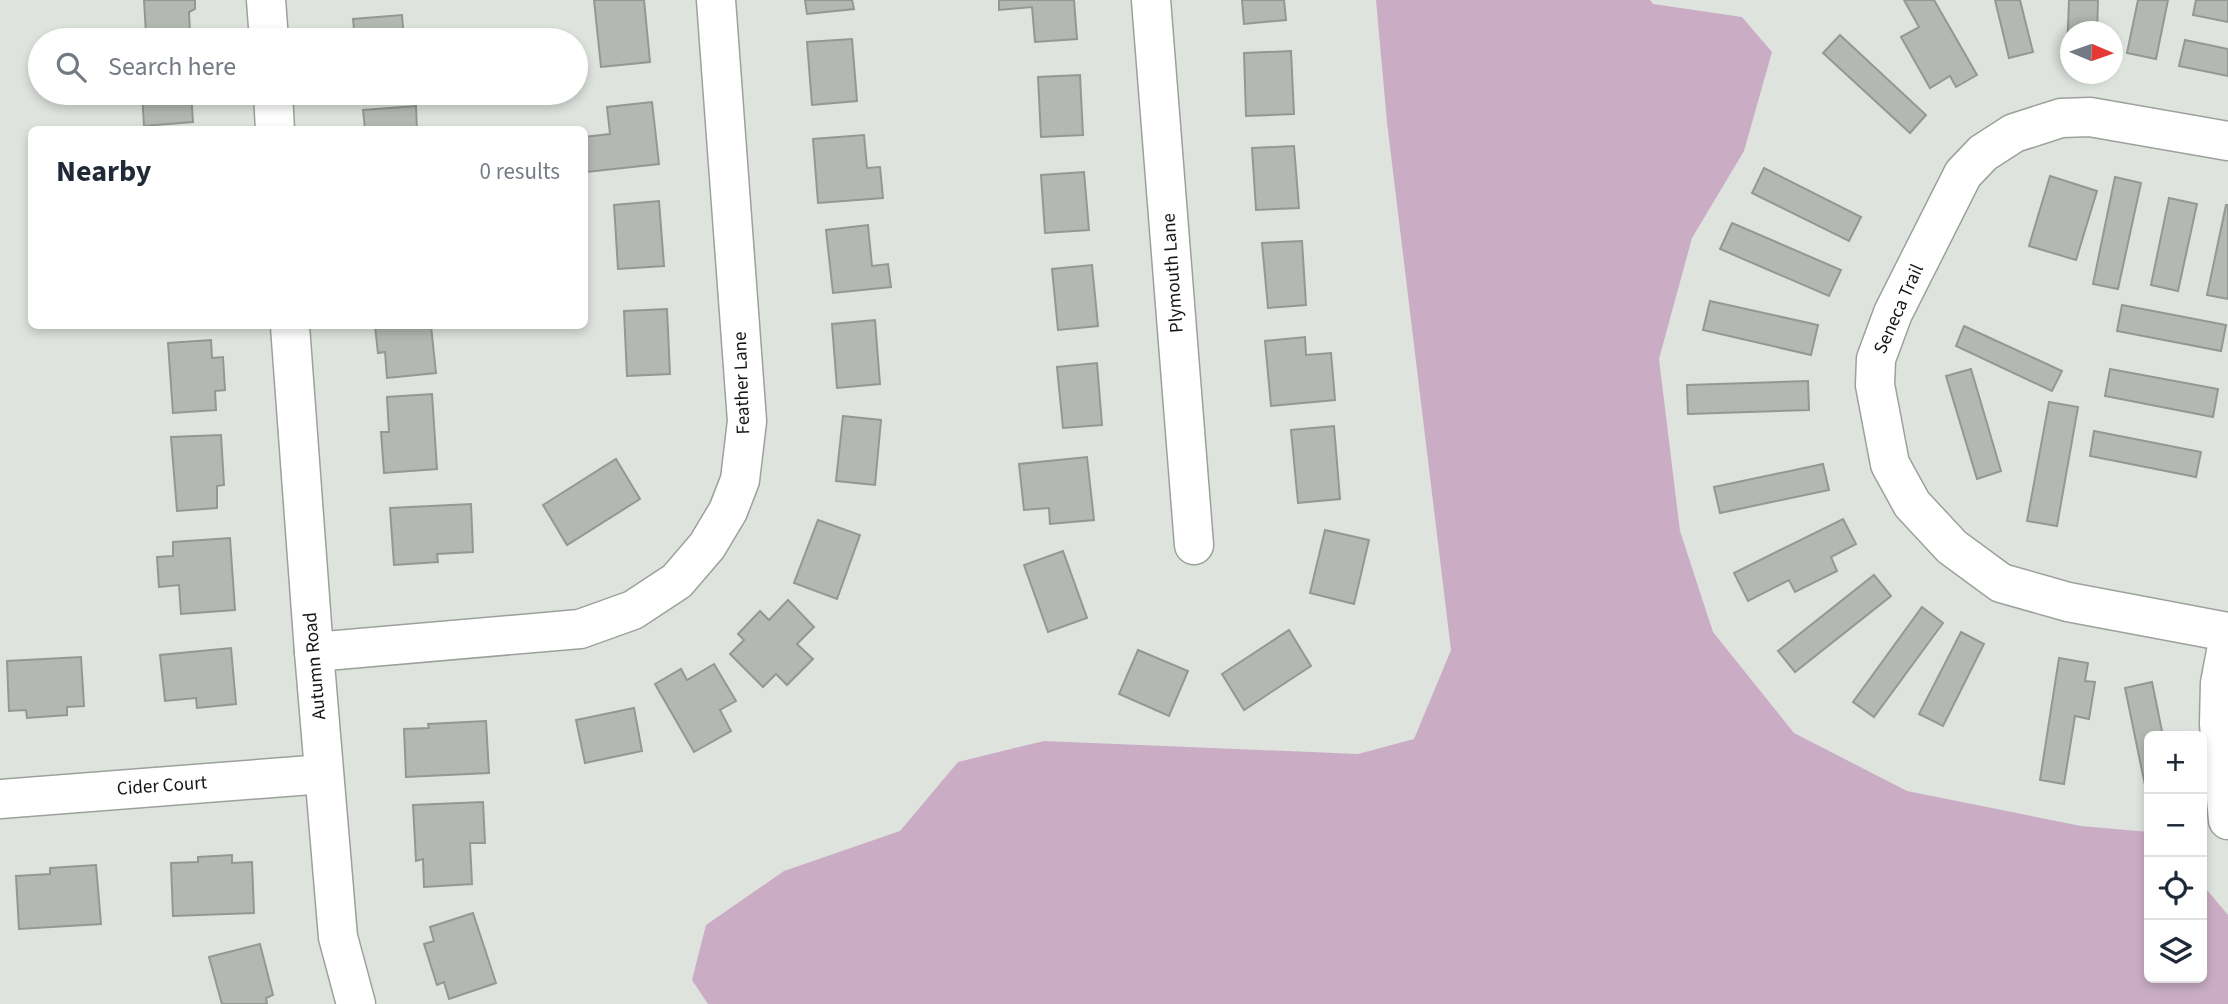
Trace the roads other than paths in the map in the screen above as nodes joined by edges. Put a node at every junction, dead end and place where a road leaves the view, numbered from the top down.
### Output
1 (266, 0) edge
2 (716, 0) edge
3 (1151, 0) edge
4 (268, 28) edge
5 (273, 105) edge
6 (275, 126) edge
7 (2228, 141) edge
8 (290, 329) edge
9 (1194, 545) dead end
10 (2228, 632) edge
11 (2228, 640) edge
12 (313, 652) junction
13 (324, 774) junction
14 (0, 799) edge
15 (2228, 820) edge
16 (356, 1004) edge

1 - 4 street
2 - 12 street, Feather Lane
3 - 9 street, Plymouth Lane
5 - 6 street
7 - 10 street, Seneca Trail
8 - 12 street, Autumn Road
11 - 15 street
12 - 13 street, Autumn Road
13 - 14 street, Cider Court
13 - 16 street, Autumn Road

